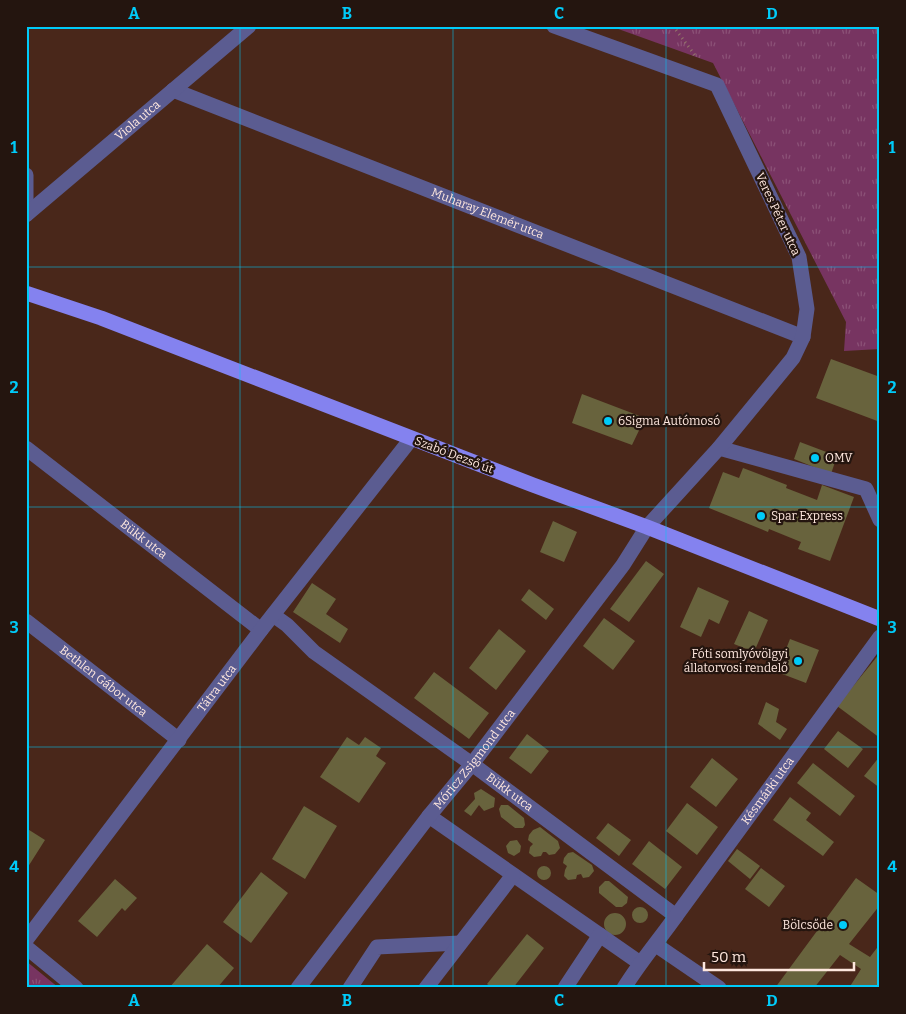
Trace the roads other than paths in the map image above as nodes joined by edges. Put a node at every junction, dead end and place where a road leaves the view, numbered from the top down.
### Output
1 (249, 26) edge
2 (554, 26) edge
3 (232, 33) edge
4 (172, 90) junction
5 (26, 176) edge
6 (27, 215) edge
7 (26, 294) edge
8 (803, 337) junction
9 (411, 438) junction
10 (26, 448) edge
11 (719, 448) junction
12 (880, 520) edge
13 (647, 527) junction
14 (273, 615) junction
15 (880, 619) edge
16 (26, 621) edge
17 (261, 630) junction
18 (880, 637) edge
19 (179, 740) junction
20 (472, 764) junction
21 (429, 816) junction
22 (513, 875) junction
23 (676, 916) junction
24 (600, 935) junction
25 (26, 940) edge
26 (460, 943) junction
27 (656, 945) junction
28 (26, 947) edge
29 (640, 963) junction
30 (76, 988) edge
31 (298, 988) edge
32 (350, 988) edge
33 (426, 988) edge
34 (565, 988) edge
35 (624, 988) edge
36 (719, 988) edge

1 - 3 street, Viola utca
2 - 8 street, Veres Péter utca
3 - 4 street, Viola utca
4 - 6 street, Viola utca
4 - 8 street, Muharay Elemér utca
5 - 6 street
7 - 9 main road, Szabó Dezső út
8 - 11 street, Veres Péter utca
9 - 13 main road, Szabó Dezső út
9 - 14 street, Tátra utca
10 - 17 street, Bükk utca
11 - 12 street
11 - 13 street, Veres Péter utca
13 - 15 main road, Szabó Dezső út
13 - 20 street, Móricz Zsigmond utca
14 - 17 street, Tátra utca
14 - 20 street, Bükk utca
16 - 19 street, Bethlen Gábor utca
17 - 19 street, Tátra utca
18 - 23 street, Késmárki utca
19 - 25 street, Tátra utca
20 - 21 street, Móricz Zsigmond utca
20 - 23 street, Bükk utca
21 - 22 street
21 - 31 street, Móricz Zsigmond utca
22 - 24 street
22 - 26 street
23 - 27 street, Késmárki utca
24 - 29 street
24 - 34 street
26 - 32 street
26 - 33 street
27 - 29 street, Késmárki utca
27 - 36 street
28 - 30 street
29 - 35 street, Késmárki utca

